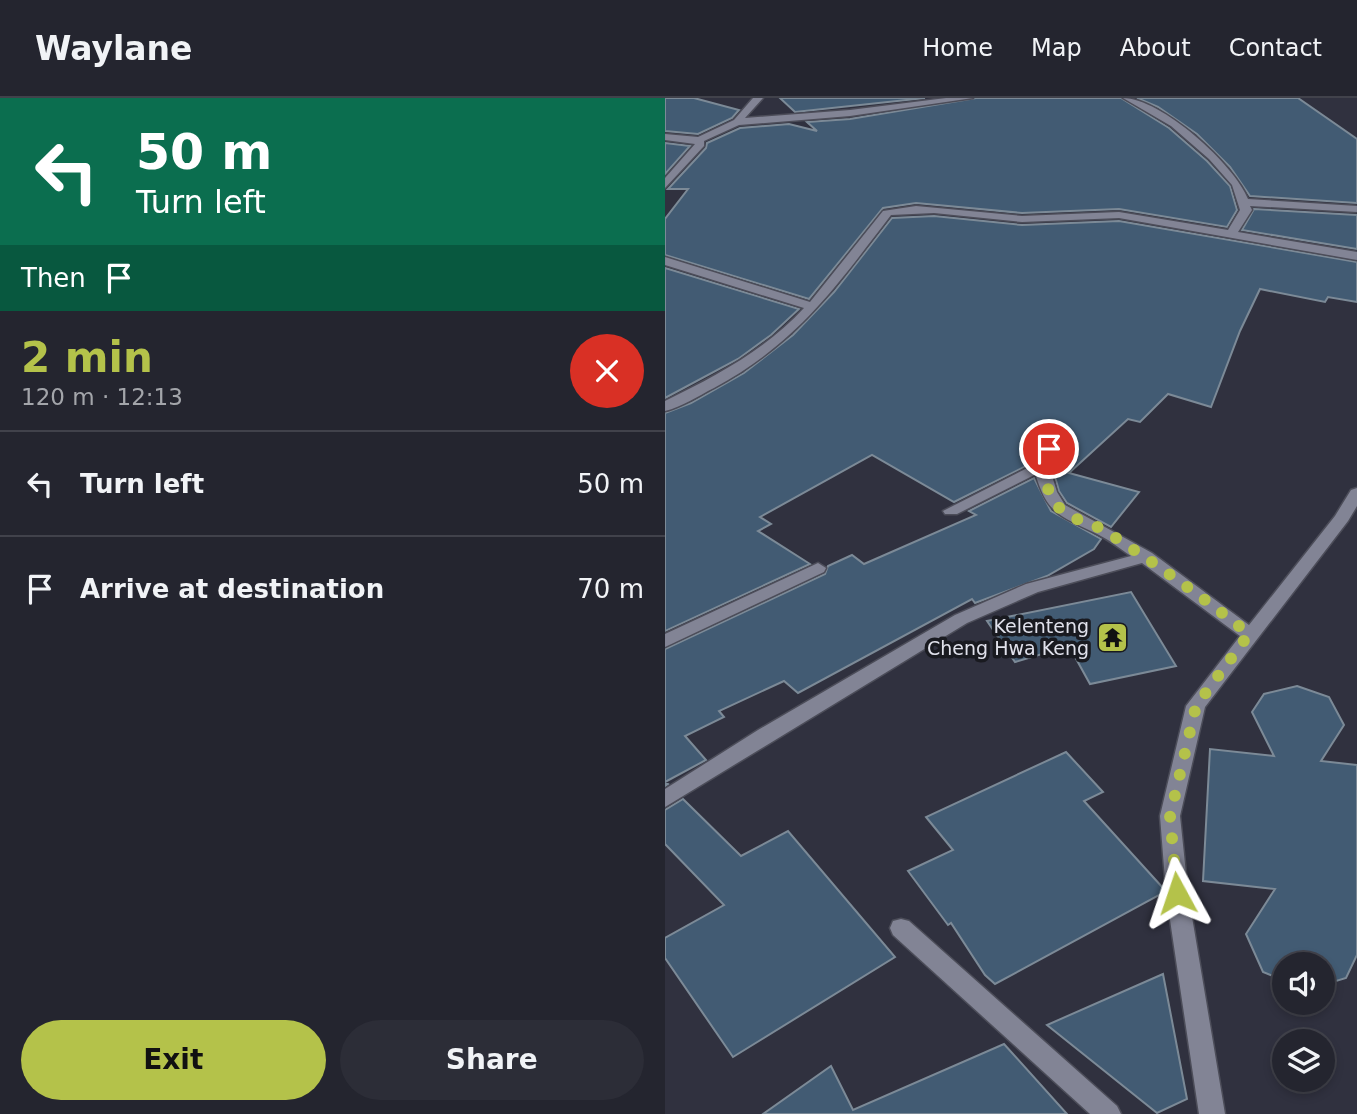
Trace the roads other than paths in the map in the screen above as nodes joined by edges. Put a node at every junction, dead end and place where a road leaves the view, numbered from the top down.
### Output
1 (758, 98) edge
2 (968, 98) edge
3 (1128, 98) edge
4 (737, 122) junction
5 (665, 137) edge
6 (699, 140) junction
7 (665, 186) edge
8 (1243, 202) junction
9 (1357, 209) edge
10 (1232, 233) junction
11 (1357, 256) edge
12 (665, 261) edge
13 (810, 306) junction
14 (665, 407) edge
15 (1056, 431) dead end
16 (1041, 466) junction
17 (1357, 493) edge
18 (951, 511) dead end
19 (1146, 557) junction
20 (818, 568) dead end
21 (1249, 634) junction
22 (665, 641) edge
23 (665, 799) edge
24 (901, 928) dead end
25 (1108, 1114) edge
26 (1212, 1114) edge

1 - 4 street
2 - 4 street
3 - 8 street
4 - 6 street
5 - 6 street
6 - 7 street
8 - 9 street
8 - 10 street
10 - 11 street
10 - 13 street
12 - 13 street
13 - 14 street
15 - 16 street
16 - 18 street
16 - 19 street
17 - 21 street
19 - 21 street
19 - 23 street
20 - 22 street
21 - 26 street
24 - 25 street

